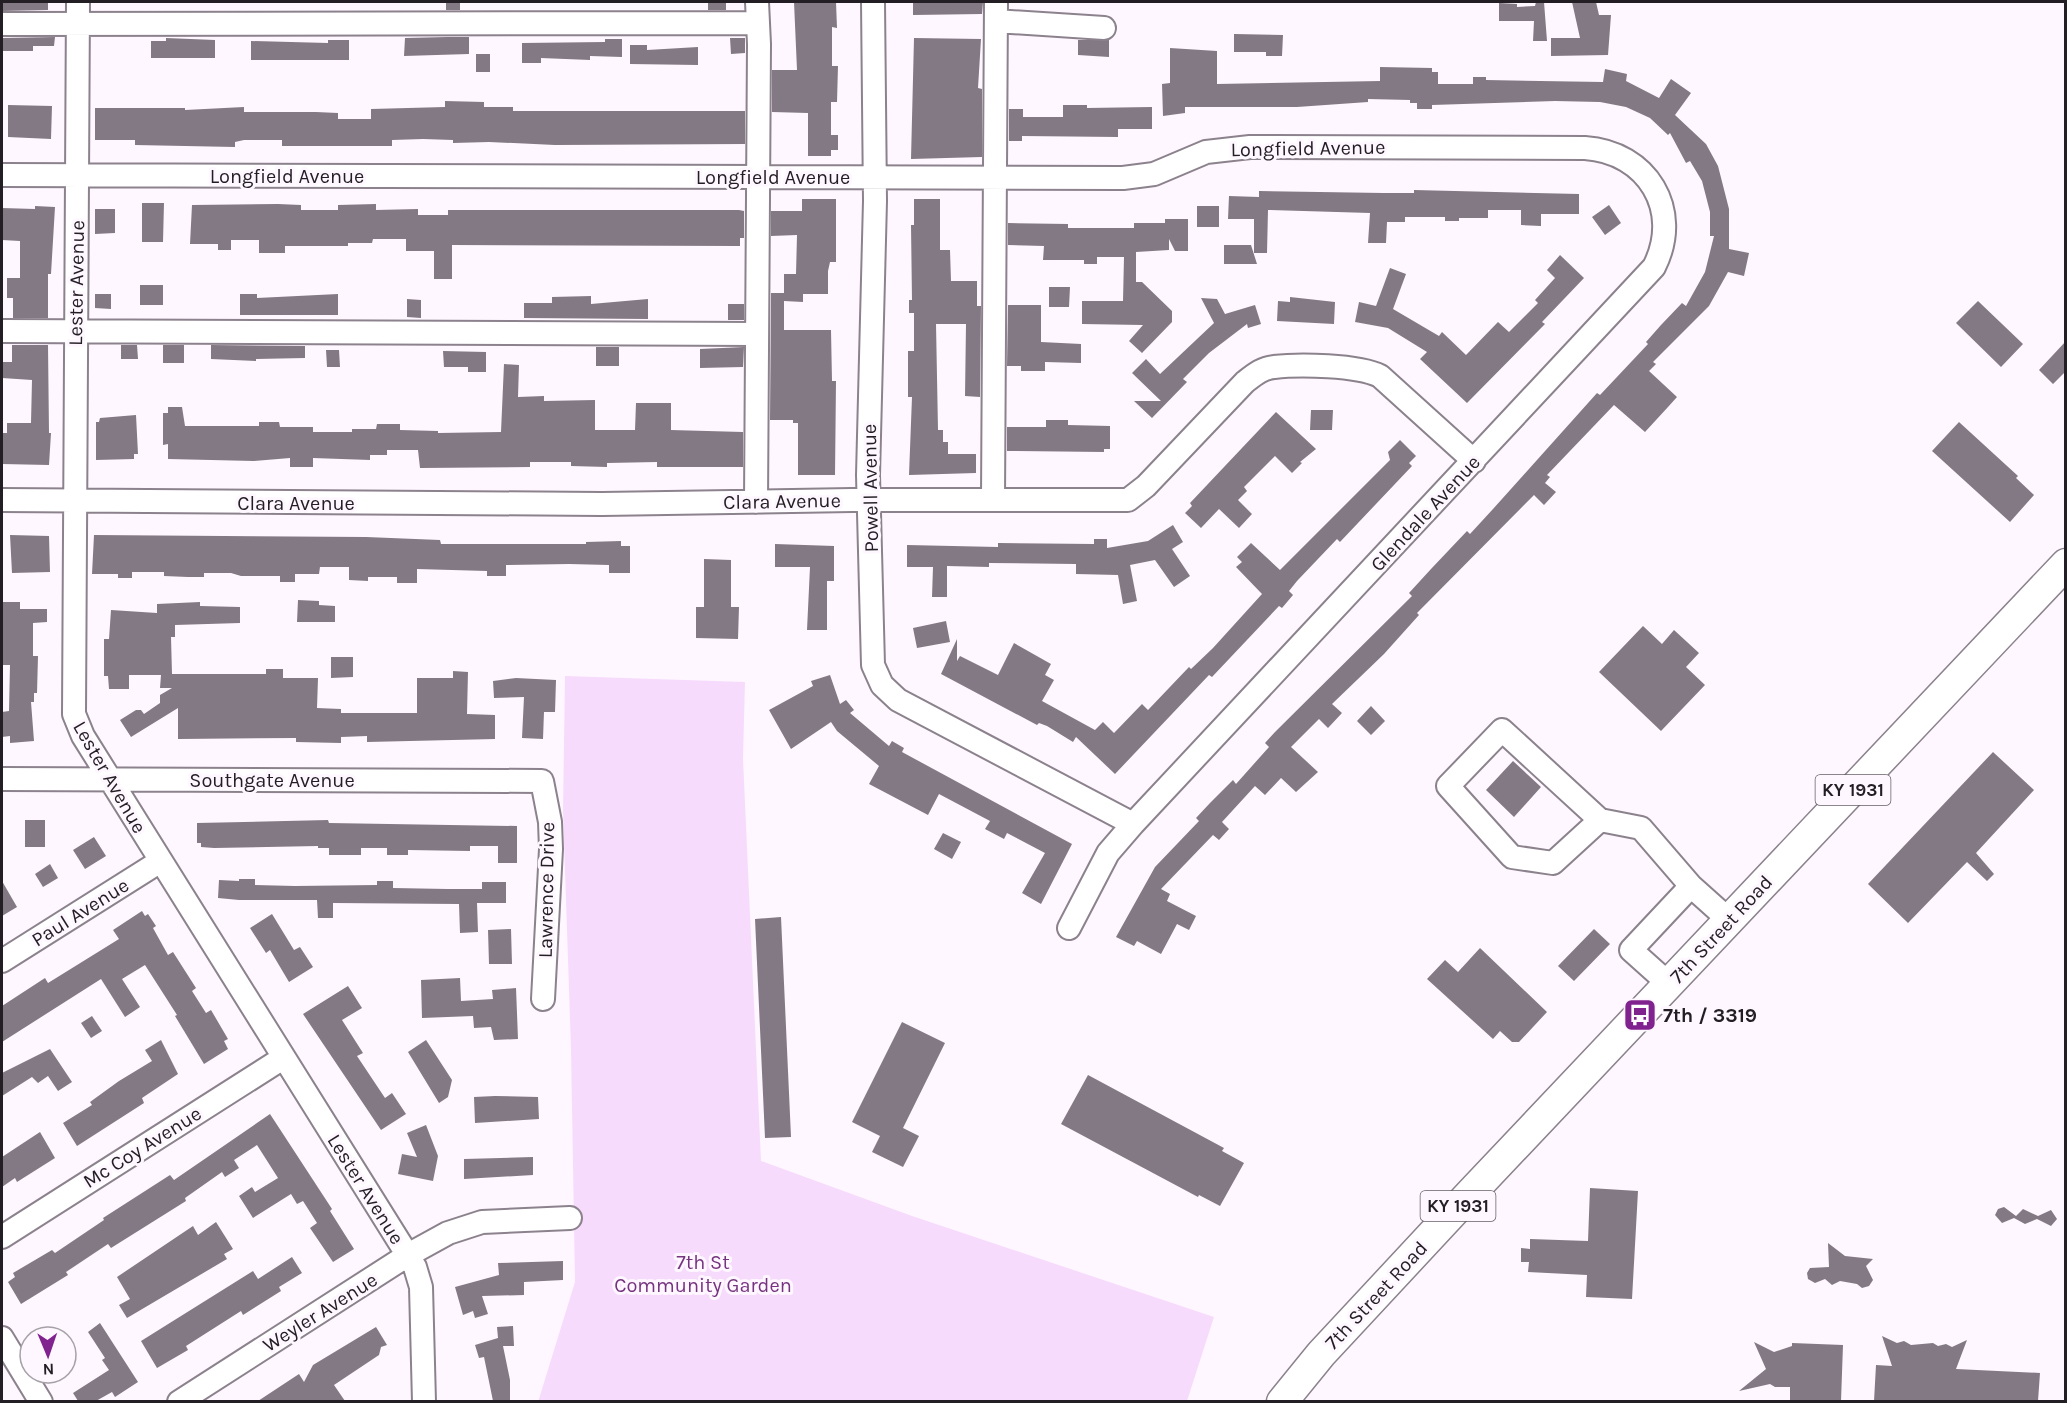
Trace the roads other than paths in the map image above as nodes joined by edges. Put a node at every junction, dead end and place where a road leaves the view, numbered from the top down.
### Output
1 (873, 2) edge
2 (996, 11) edge
3 (757, 12) edge
4 (77, 13) edge
5 (2, 24) edge
6 (1104, 28) dead end
7 (1539, 148) joint
8 (2, 175) edge
9 (77, 175) junction
10 (757, 177) junction
11 (875, 178) junction
12 (995, 179) junction
13 (2, 331) edge
14 (75, 332) junction
15 (757, 334) junction
16 (1473, 461) junction
17 (993, 499) junction
18 (2, 500) edge
19 (869, 500) junction
20 (74, 502) junction
21 (756, 502) junction
22 (2066, 564) edge
23 (2, 779) edge
24 (111, 780) junction
25 (542, 781) joint
26 (1600, 820) junction
27 (1133, 824) junction
28 (159, 862) junction
29 (1691, 886) junction
30 (1730, 920) junction
31 (1069, 928) dead end
32 (2, 961) edge
33 (1669, 984) junction
34 (543, 999) dead end
35 (283, 1058) junction
36 (570, 1218) dead end
37 (2, 1237) edge
38 (408, 1255) junction
39 (2, 1338) edge
40 (41, 1401) edge
41 (179, 1401) edge
42 (424, 1401) edge
43 (1282, 1401) edge

1 - 11 street, Powell Avenue
2 - 6 street
2 - 12 street
3 - 4 street
3 - 10 street
4 - 5 street
4 - 9 street, Lester Avenue
7 - 12 street, Longfield Avenue
7 - 16 street, Glendale Avenue
8 - 9 street, Longfield Avenue
9 - 10 street, Longfield Avenue
9 - 14 street, Lester Avenue
10 - 11 street, Longfield Avenue
10 - 15 street
11 - 12 street, Longfield Avenue
11 - 19 street, Powell Avenue
12 - 17 street
13 - 14 street
14 - 15 street
14 - 20 street, Lester Avenue
15 - 21 street
16 - 17 street, Clara Avenue
16 - 27 street, Glendale Avenue
17 - 19 street, Clara Avenue
18 - 20 street, Clara Avenue
19 - 21 street, Clara Avenue
19 - 27 street, Powell Avenue
20 - 21 street, Clara Avenue
20 - 24 street, Lester Avenue
22 - 30 main road, 7th Street Road / KY 1931
23 - 24 street, Southgate Avenue
24 - 25 street, Southgate Avenue
24 - 28 street, Lester Avenue
25 - 34 street, Lawrence Drive
26 - 26 street
26 - 29 street
27 - 31 street, Glendale Avenue
28 - 32 street, Paul Avenue
28 - 35 street, Lester Avenue
29 - 30 street
29 - 33 street
30 - 33 main road, 7th Street Road / KY 1931
33 - 43 main road, 7th Street Road / KY 1931
35 - 37 street, Mc Coy Avenue
35 - 38 street, Lester Avenue
36 - 38 street, Weyler Avenue
38 - 41 street, Weyler Avenue
38 - 42 street, Lester Avenue
39 - 40 street

